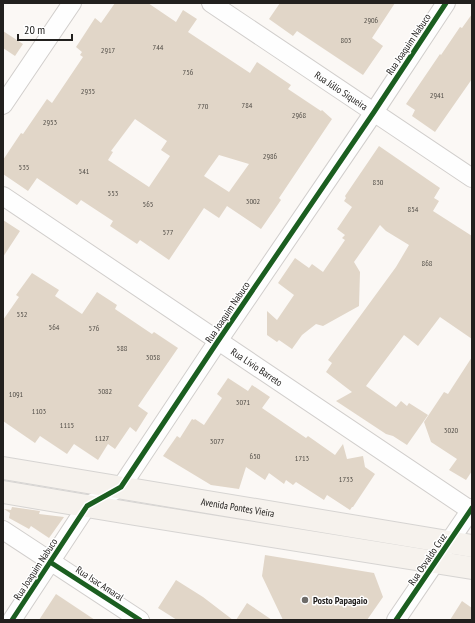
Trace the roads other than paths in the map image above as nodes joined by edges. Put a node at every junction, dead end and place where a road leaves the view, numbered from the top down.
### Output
1 (72, 3) edge
2 (211, 3) edge
3 (446, 3) edge
4 (3, 105) edge
5 (374, 112) junction
6 (472, 178) edge
7 (3, 196) edge
8 (218, 341) junction
9 (3, 468) edge
10 (121, 487) junction
11 (3, 492) edge
12 (87, 506) junction
13 (471, 509) edge
14 (3, 530) edge
15 (449, 541) junction
16 (472, 546) edge
17 (50, 562) junction
18 (435, 562) junction
19 (472, 568) edge
20 (12, 620) edge
21 (140, 620) edge
22 (396, 620) edge

1 - 4 street
2 - 5 street, Rua Júlio Siqueira
3 - 5 street, Rua Joaquim Nabuco
5 - 6 street, Rua Júlio Siqueira
5 - 8 street, Rua Joaquim Nabuco
7 - 8 street, Rua Lívio Barreto
8 - 10 street, Rua Joaquim Nabuco
8 - 13 street, Rua Lívio Barreto
9 - 10 main road, Avenida Pontes Vieira
10 - 12 street, Rua Joaquim Nabuco
10 - 15 main road, Avenida Pontes Vieira
11 - 12 main road
12 - 17 street, Rua Joaquim Nabuco
12 - 18 main road
13 - 15 street, Rua Osvaldo Cruz
14 - 17 street, Rua Isac Amaral
15 - 16 main road, Avenida Pontes Vieira
15 - 18 street, Rua Osvaldo Cruz
17 - 20 street, Rua Joaquim Nabuco
17 - 21 street, Rua Isac Amaral
18 - 19 main road
18 - 22 street, Rua Osvaldo Cruz

